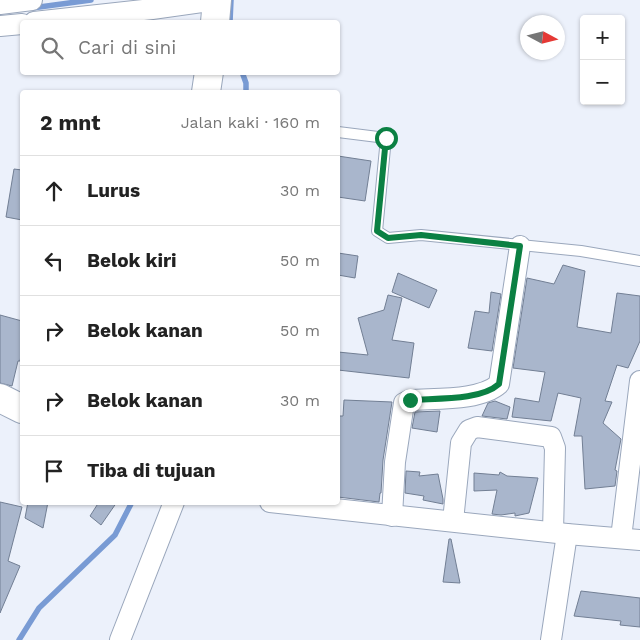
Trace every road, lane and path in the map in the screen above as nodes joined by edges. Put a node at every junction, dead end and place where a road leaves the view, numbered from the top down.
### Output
1 (32, 0) edge
2 (216, 0) edge
3 (0, 4) edge
4 (52, 20) edge
5 (215, 20) edge
6 (20, 24) edge
7 (0, 26) edge
8 (209, 75) edge
9 (206, 90) edge
10 (340, 132) edge
11 (520, 246) junction
12 (640, 261) edge
13 (640, 381) edge
14 (0, 398) edge
15 (20, 408) edge
16 (173, 505) edge
17 (291, 505) edge
18 (392, 516) junction
19 (453, 521) junction
20 (560, 533) junction
21 (630, 539) edge
22 (120, 640) edge
23 (551, 640) edge

1 - 3 street
2 - 4 street
2 - 5 street
6 - 7 street
8 - 9 street
10 - 11 lane
11 - 12 lane
11 - 18 street
13 - 21 street
14 - 15 street
16 - 22 street
17 - 18 street
18 - 19 street
19 - 20 street
19 - 20 street
20 - 21 street
20 - 23 street

